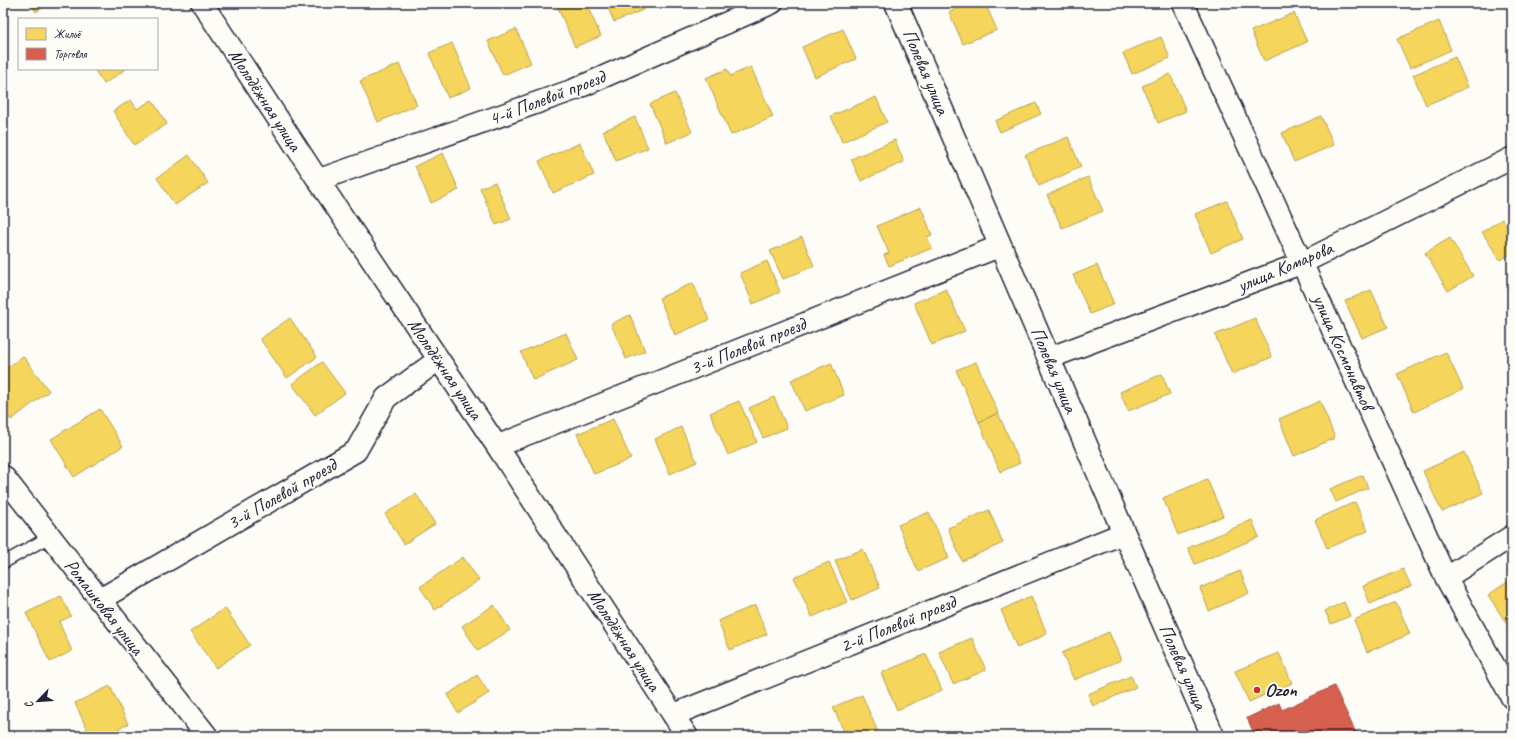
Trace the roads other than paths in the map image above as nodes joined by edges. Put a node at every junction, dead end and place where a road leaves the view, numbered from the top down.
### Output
1 (202, 3) edge
2 (772, 3) edge
3 (896, 3) edge
4 (1183, 3) edge
5 (1512, 158) edge
6 (318, 180) junction
7 (1000, 246) junction
8 (1302, 263) junction
9 (1049, 358) junction
10 (438, 360) junction
11 (497, 446) junction
12 (3, 476) edge
13 (1124, 533) junction
14 (1512, 536) edge
15 (49, 537) junction
16 (3, 563) edge
17 (1446, 578) junction
18 (99, 600) junction
19 (1512, 698) edge
20 (673, 715) junction
21 (207, 736) edge
22 (687, 736) edge
23 (1213, 736) edge

1 - 6 street, Молодёжная улица
2 - 6 street, 4-й Полевой проезд
3 - 7 street, Полевая улица
4 - 8 street, улица Космонавтов
5 - 8 street, улица Комарова
6 - 10 street, Молодёжная улица
7 - 9 street, Полевая улица
7 - 11 street, 3-й Полевой проезд
8 - 9 street, улица Комарова
8 - 17 street, улица Космонавтов
9 - 13 street, Полевая улица
10 - 11 street, Молодёжная улица
10 - 18 street, 3-й Полевой проезд
11 - 20 street, Молодёжная улица
12 - 15 street, Ромашковая улица
13 - 20 street, 2-й Полевой проезд
13 - 23 street, Полевая улица
14 - 17 street
15 - 16 lane
15 - 18 street, Ромашковая улица
17 - 19 street, улица Космонавтов
18 - 21 street, Ромашковая улица
20 - 22 street, Молодёжная улица

